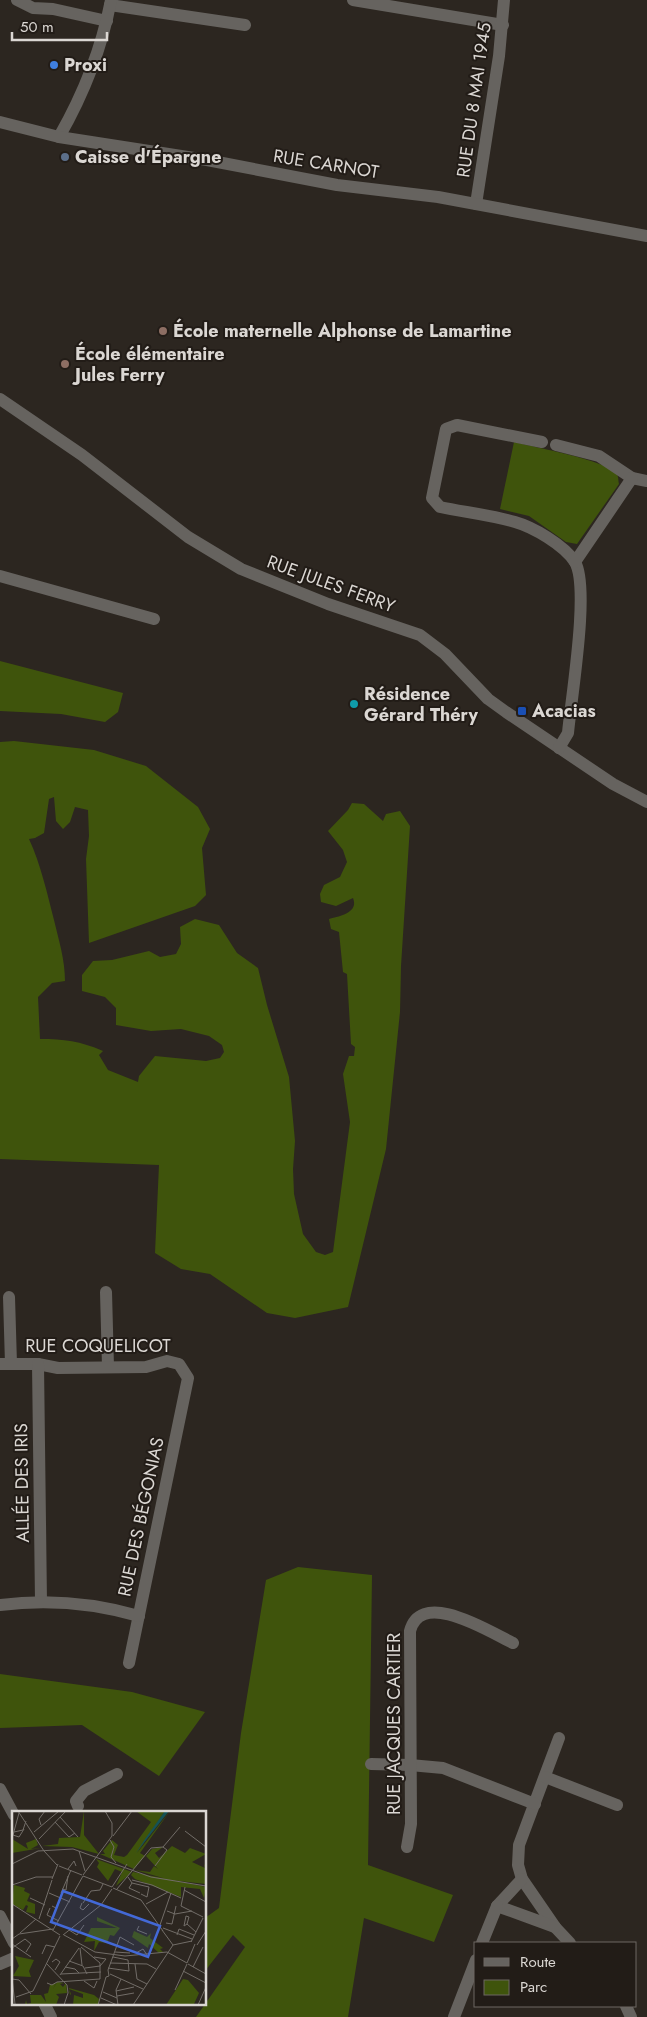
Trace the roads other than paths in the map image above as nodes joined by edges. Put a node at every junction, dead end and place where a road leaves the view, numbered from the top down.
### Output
1 (17, 0) edge
2 (353, 0) edge
3 (504, 0) edge
4 (110, 3) edge
5 (107, 21) junction
6 (245, 25) dead end
7 (503, 25) junction
8 (0, 122) edge
9 (59, 137) junction
10 (476, 204) junction
11 (647, 236) edge
12 (0, 399) edge
13 (542, 442) dead end
14 (556, 445) dead end
15 (632, 478) junction
16 (647, 481) edge
17 (575, 562) junction
18 (0, 576) edge
19 (154, 618) dead end
20 (559, 748) junction
21 (647, 802) edge
22 (106, 1292) dead end
23 (9, 1297) dead end
24 (6, 1364) edge
25 (38, 1364) junction
26 (108, 1367) junction
27 (188, 1378) joint
28 (41, 1602) junction
29 (0, 1605) edge
30 (139, 1616) junction
31 (513, 1643) dead end
32 (129, 1663) dead end
33 (559, 1738) dead end
34 (371, 1764) dead end
35 (410, 1765) junction
36 (117, 1774) dead end
37 (545, 1777) junction
38 (0, 1789) edge
39 (535, 1804) junction
40 (618, 1806) dead end
41 (75, 1810) edge
42 (12, 1811) edge
43 (408, 1847) dead end
44 (522, 1879) junction
45 (497, 1906) junction
46 (0, 1916) edge
47 (555, 1927) junction
48 (12, 1939) edge
49 (482, 1942) edge
50 (569, 1942) edge
51 (12, 1959) edge
52 (0, 1964) edge
53 (474, 1965) edge
54 (44, 2004) edge
55 (51, 2017) edge
56 (454, 2017) edge

1 - 5 street
2 - 7 street
3 - 7 street, RUE DU 8 MAI 1945
4 - 5 street
4 - 6 street
5 - 9 street
7 - 10 street, RUE DU 8 MAI 1945
8 - 9 street, RUE CARNOT
9 - 10 street, RUE CARNOT
10 - 11 street, RUE CARNOT
12 - 20 street, RUE JULES FERRY
13 - 17 street
14 - 15 street
15 - 16 street
15 - 17 street
17 - 20 street
18 - 19 street
20 - 21 street, RUE JULES FERRY
22 - 26 street
23 - 24 street
24 - 25 street, RUE COQUELICOT
25 - 26 street, RUE COQUELICOT
25 - 28 street, ALLÉE DES IRIS
26 - 27 street, RUE COQUELICOT
27 - 30 street, RUE DES BÉGONIAS
28 - 29 street
28 - 30 street
30 - 32 street, RUE DES BÉGONIAS
31 - 35 street, RUE JACQUES CARTIER
33 - 37 street
34 - 35 street
35 - 39 street
35 - 43 street, RUE JACQUES CARTIER
36 - 41 street
37 - 39 street
37 - 40 street
38 - 42 street
39 - 44 street
44 - 45 street
44 - 47 street
45 - 47 street
45 - 49 street
46 - 48 street
47 - 50 street
51 - 52 street
53 - 56 street
54 - 55 street

